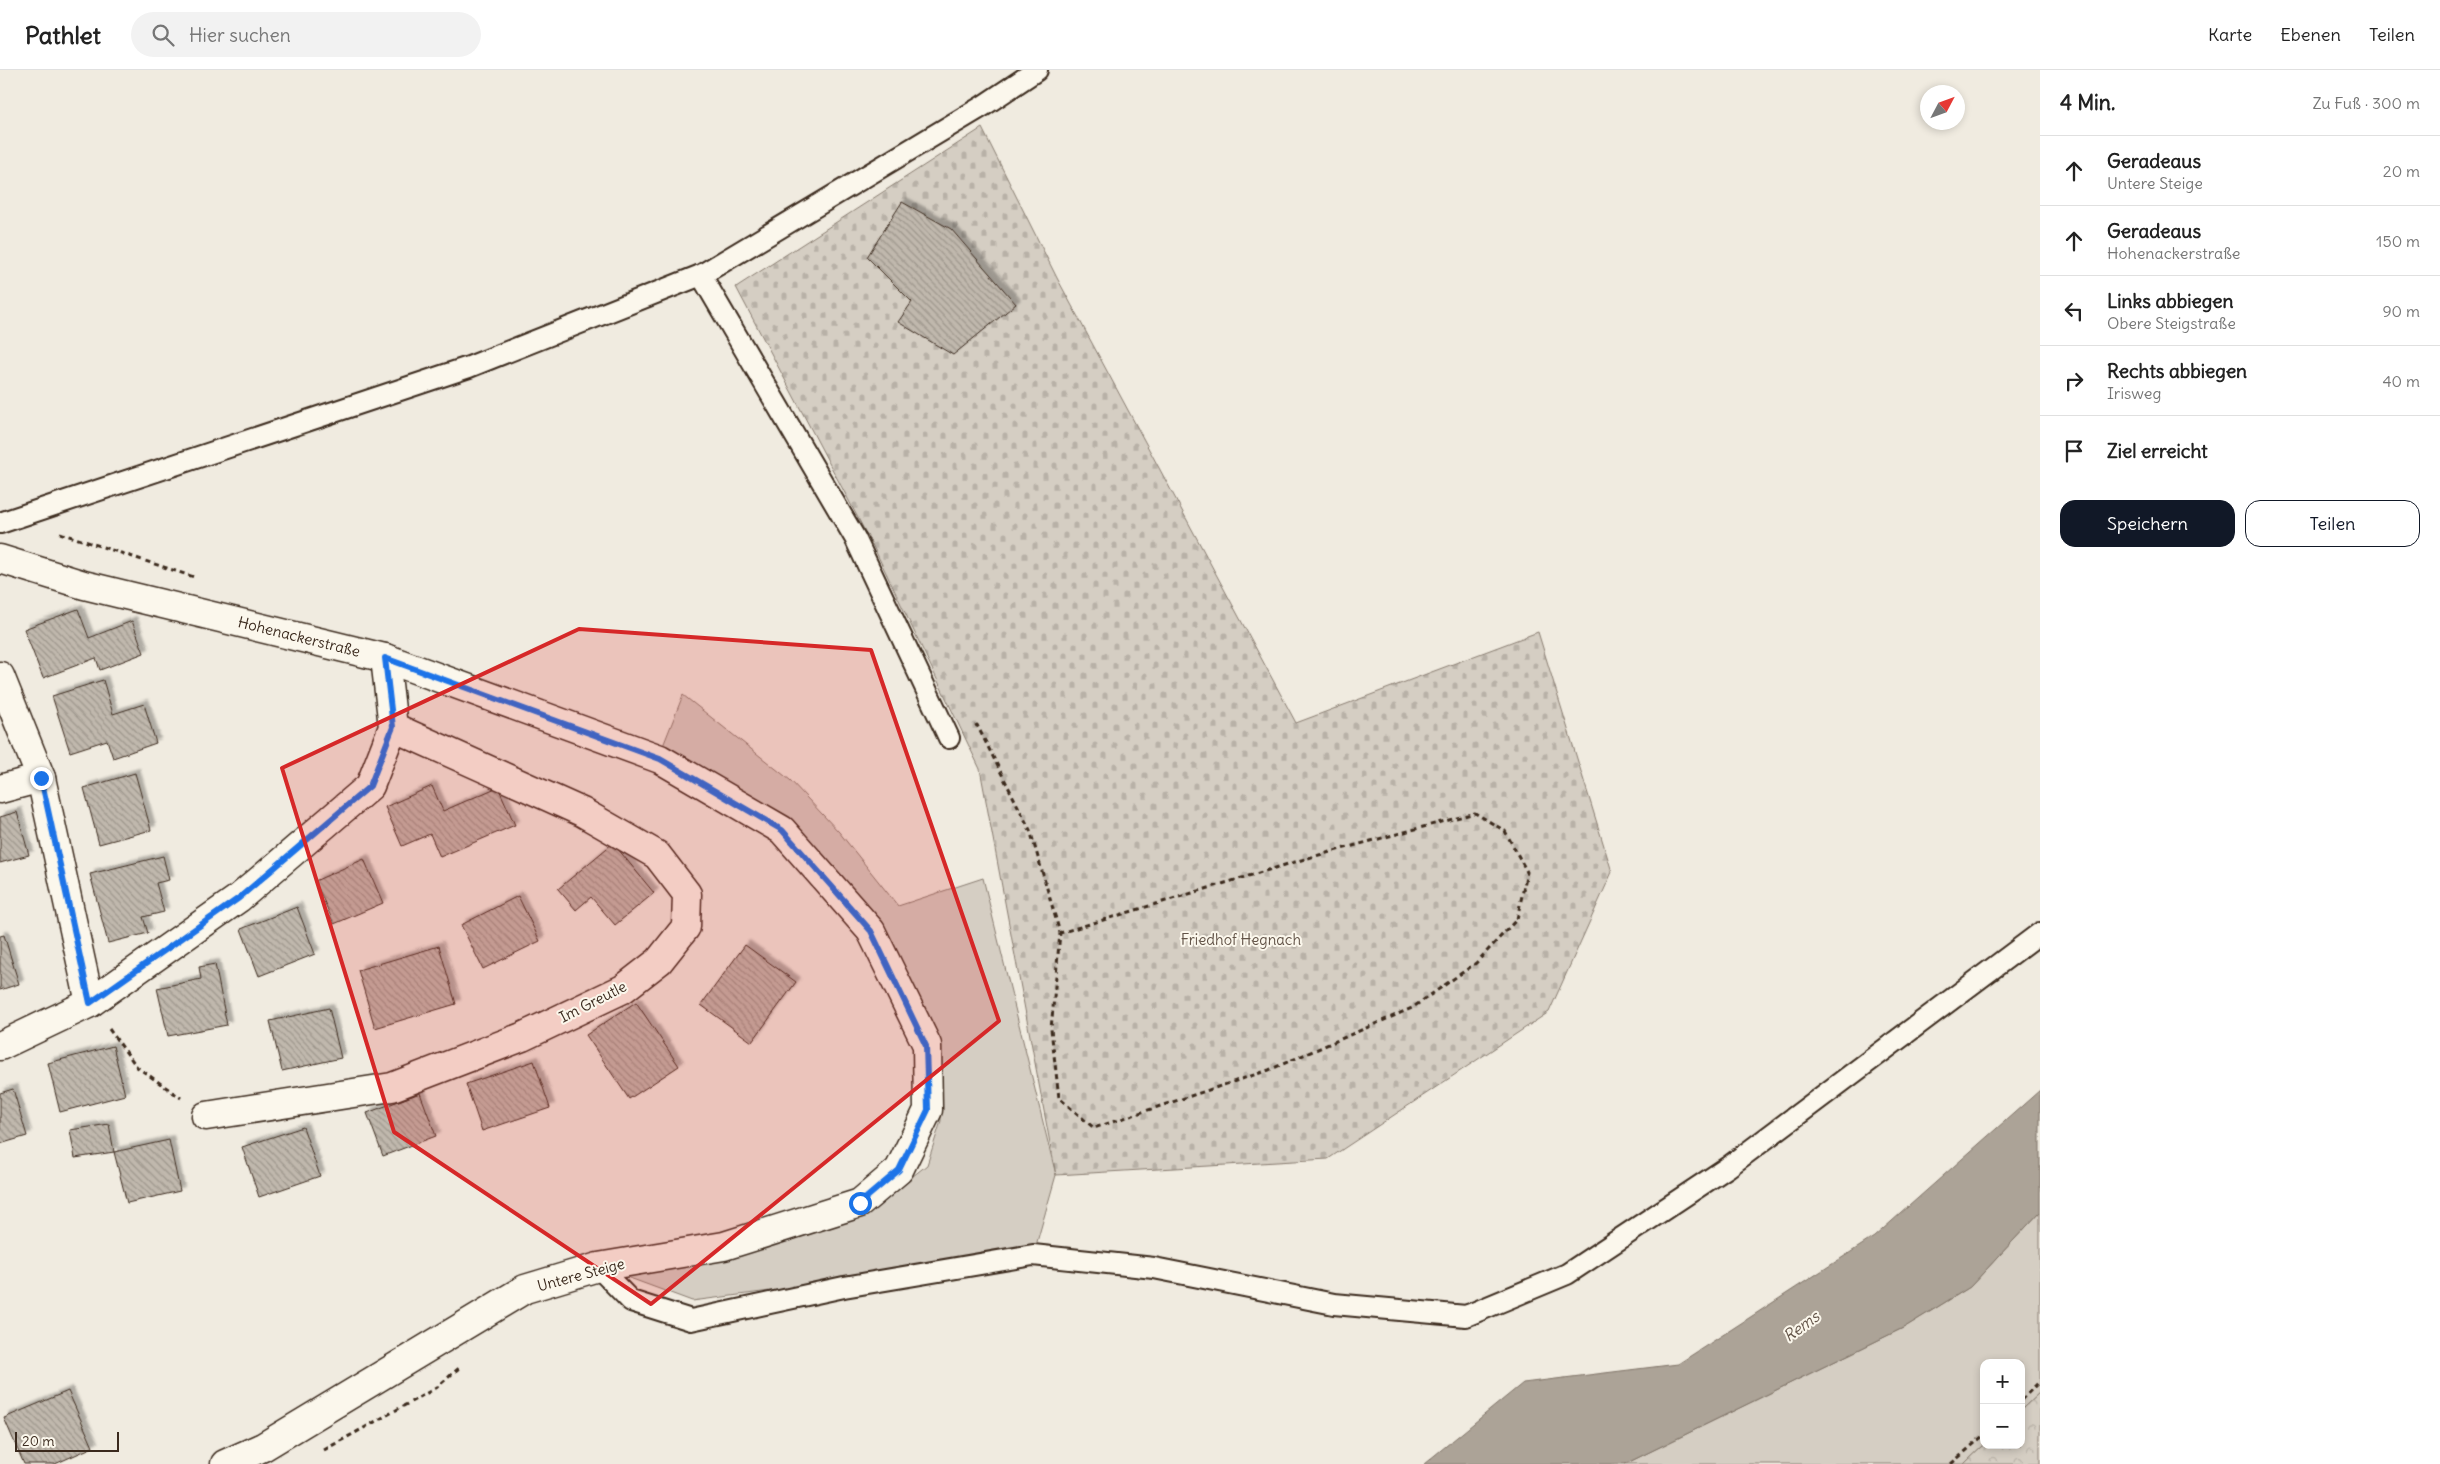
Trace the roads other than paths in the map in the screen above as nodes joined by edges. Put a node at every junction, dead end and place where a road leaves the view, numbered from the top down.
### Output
1 (1037, 70) edge
2 (701, 275) junction
3 (0, 523) edge
4 (0, 559) edge
5 (385, 658) junction
6 (0, 676) edge
7 (393, 727) junction
8 (949, 738) road end
9 (41, 778) junction
10 (0, 790) edge
11 (2040, 933) edge
12 (90, 1003) junction
13 (0, 1046) edge
14 (928, 1110) joint
15 (206, 1116) road end
16 (598, 1267) junction
17 (225, 1464) edge

1 - 2 lane
2 - 3 lane
2 - 8 lane
4 - 5 street, Hohenackerstraße
5 - 7 street
5 - 14 street, Hohenackerstraße
6 - 9 street
7 - 12 street
7 - 15 street, Im Greutle
9 - 10 street
9 - 12 street
11 - 16 lane
12 - 13 street
14 - 16 street, Untere Steige
16 - 17 street, Untere Steige

